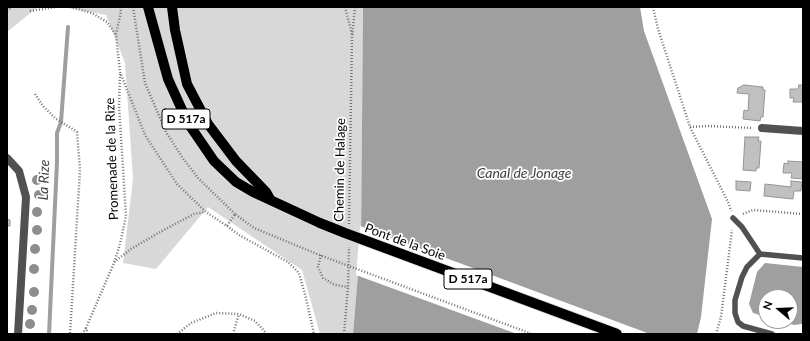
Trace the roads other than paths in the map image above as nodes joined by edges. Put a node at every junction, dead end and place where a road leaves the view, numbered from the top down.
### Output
1 (148, 7) edge
2 (172, 7) edge
3 (762, 128) road end
4 (803, 131) edge
5 (7, 158) edge
6 (270, 199) junction
7 (733, 218) road end
8 (760, 254) junction
9 (803, 258) edge
10 (18, 334) edge
11 (617, 334) edge
12 (772, 334) edge

1 - 6 main road, D 517a
2 - 6 main road, D 517a
3 - 4 street
5 - 10 street
6 - 11 main road, Pont de la Soie / D 517a, bridge
7 - 8 lane
8 - 9 lane
8 - 12 lane

